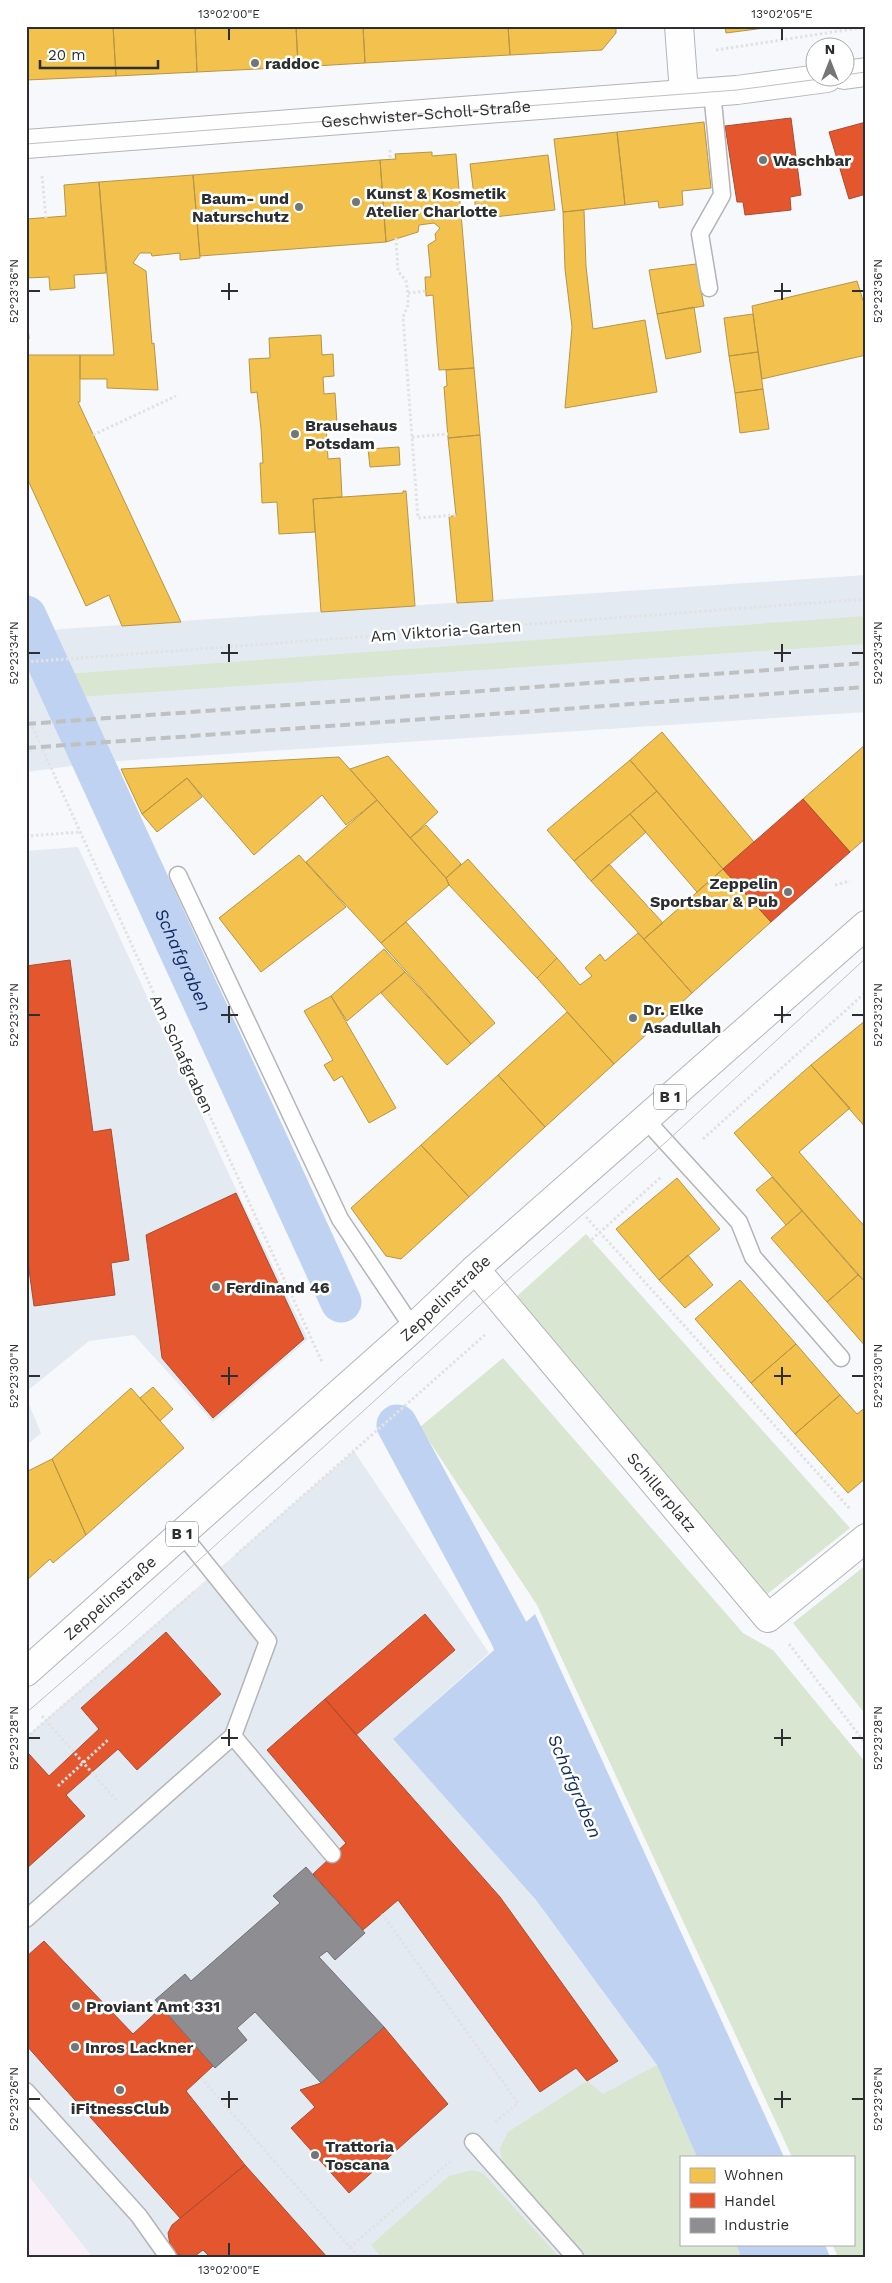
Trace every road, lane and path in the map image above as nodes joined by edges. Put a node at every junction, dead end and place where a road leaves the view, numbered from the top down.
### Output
1 (680, 26) edge
2 (866, 27) edge
3 (682, 59) junction
4 (804, 81) edge
5 (712, 91) junction
6 (684, 93) junction
7 (33, 144) edge
8 (46, 218) dead end
9 (396, 238) dead end
10 (710, 288) dead end
11 (426, 291) dead end
12 (408, 293) junction
13 (176, 396) dead end
14 (448, 434) dead end
15 (93, 435) dead end
16 (412, 437) junction
17 (456, 515) dead end
18 (866, 599) edge
19 (27, 662) edge
20 (26, 713) edge
21 (81, 832) junction
22 (26, 836) edge
23 (178, 875) dead end
24 (850, 881) dead end
25 (834, 884) dead end
26 (866, 925) edge
27 (645, 1119) junction
28 (564, 1192) junction
29 (475, 1269) junction
30 (511, 1312) junction
31 (413, 1328) junction
32 (841, 1358) dead end
33 (337, 1395) junction
34 (852, 1511) dead end
35 (182, 1534) junction
36 (866, 1538) edge
37 (214, 1574) junction
38 (768, 1618) junction
39 (26, 1672) edge
40 (42, 1716) dead end
41 (46, 1720) junction
42 (233, 1736) junction
43 (26, 1738) edge
44 (109, 1739) dead end
45 (866, 1744) edge
46 (84, 1762) junction
47 (58, 1786) dead end
48 (136, 1822) junction
49 (332, 1854) dead end
50 (382, 1914) dead end
51 (26, 1919) edge
52 (201, 2078) dead end
53 (26, 2091) edge
54 (473, 2142) junction
55 (350, 2247) junction
56 (168, 2257) edge
57 (358, 2257) edge
58 (575, 2257) edge

1 - 3 street
2 - 3 path
3 - 6 street
4 - 5 street, Geschwister-Scholl-Straße
5 - 6 street, Geschwister-Scholl-Straße
5 - 10 lane
6 - 7 street, Geschwister-Scholl-Straße
7 - 8 path
9 - 12 path
11 - 12 path
12 - 16 path
13 - 15 path
14 - 16 path
16 - 17 path
18 - 19 path, Am Viktoria-Garten
20 - 21 path, Am Schafgraben
21 - 22 path
21 - 33 path, Am Schafgraben
23 - 31 lane
24 - 25 path
26 - 27 street, Zeppelinstraße / B 1
27 - 28 street, Zeppelinstraße / B 1
27 - 32 lane
28 - 29 street, Zeppelinstraße / B 1
28 - 34 path
29 - 30 street, Schillerplatz
29 - 31 street, Zeppelinstraße / B 1
30 - 37 path
30 - 38 street, Schillerplatz
31 - 33 street, Zeppelinstraße / B 1
33 - 35 street, Zeppelinstraße / B 1
35 - 37 lane
35 - 39 street, Zeppelinstraße / B 1
36 - 38 street
37 - 41 path
37 - 42 lane
38 - 45 path
40 - 41 path
41 - 43 path
41 - 46 path
42 - 48 lane
42 - 49 lane
44 - 46 path
46 - 47 path
46 - 48 path
48 - 51 lane
50 - 54 path
52 - 55 path
53 - 56 lane
54 - 55 path
54 - 58 lane
55 - 57 path

